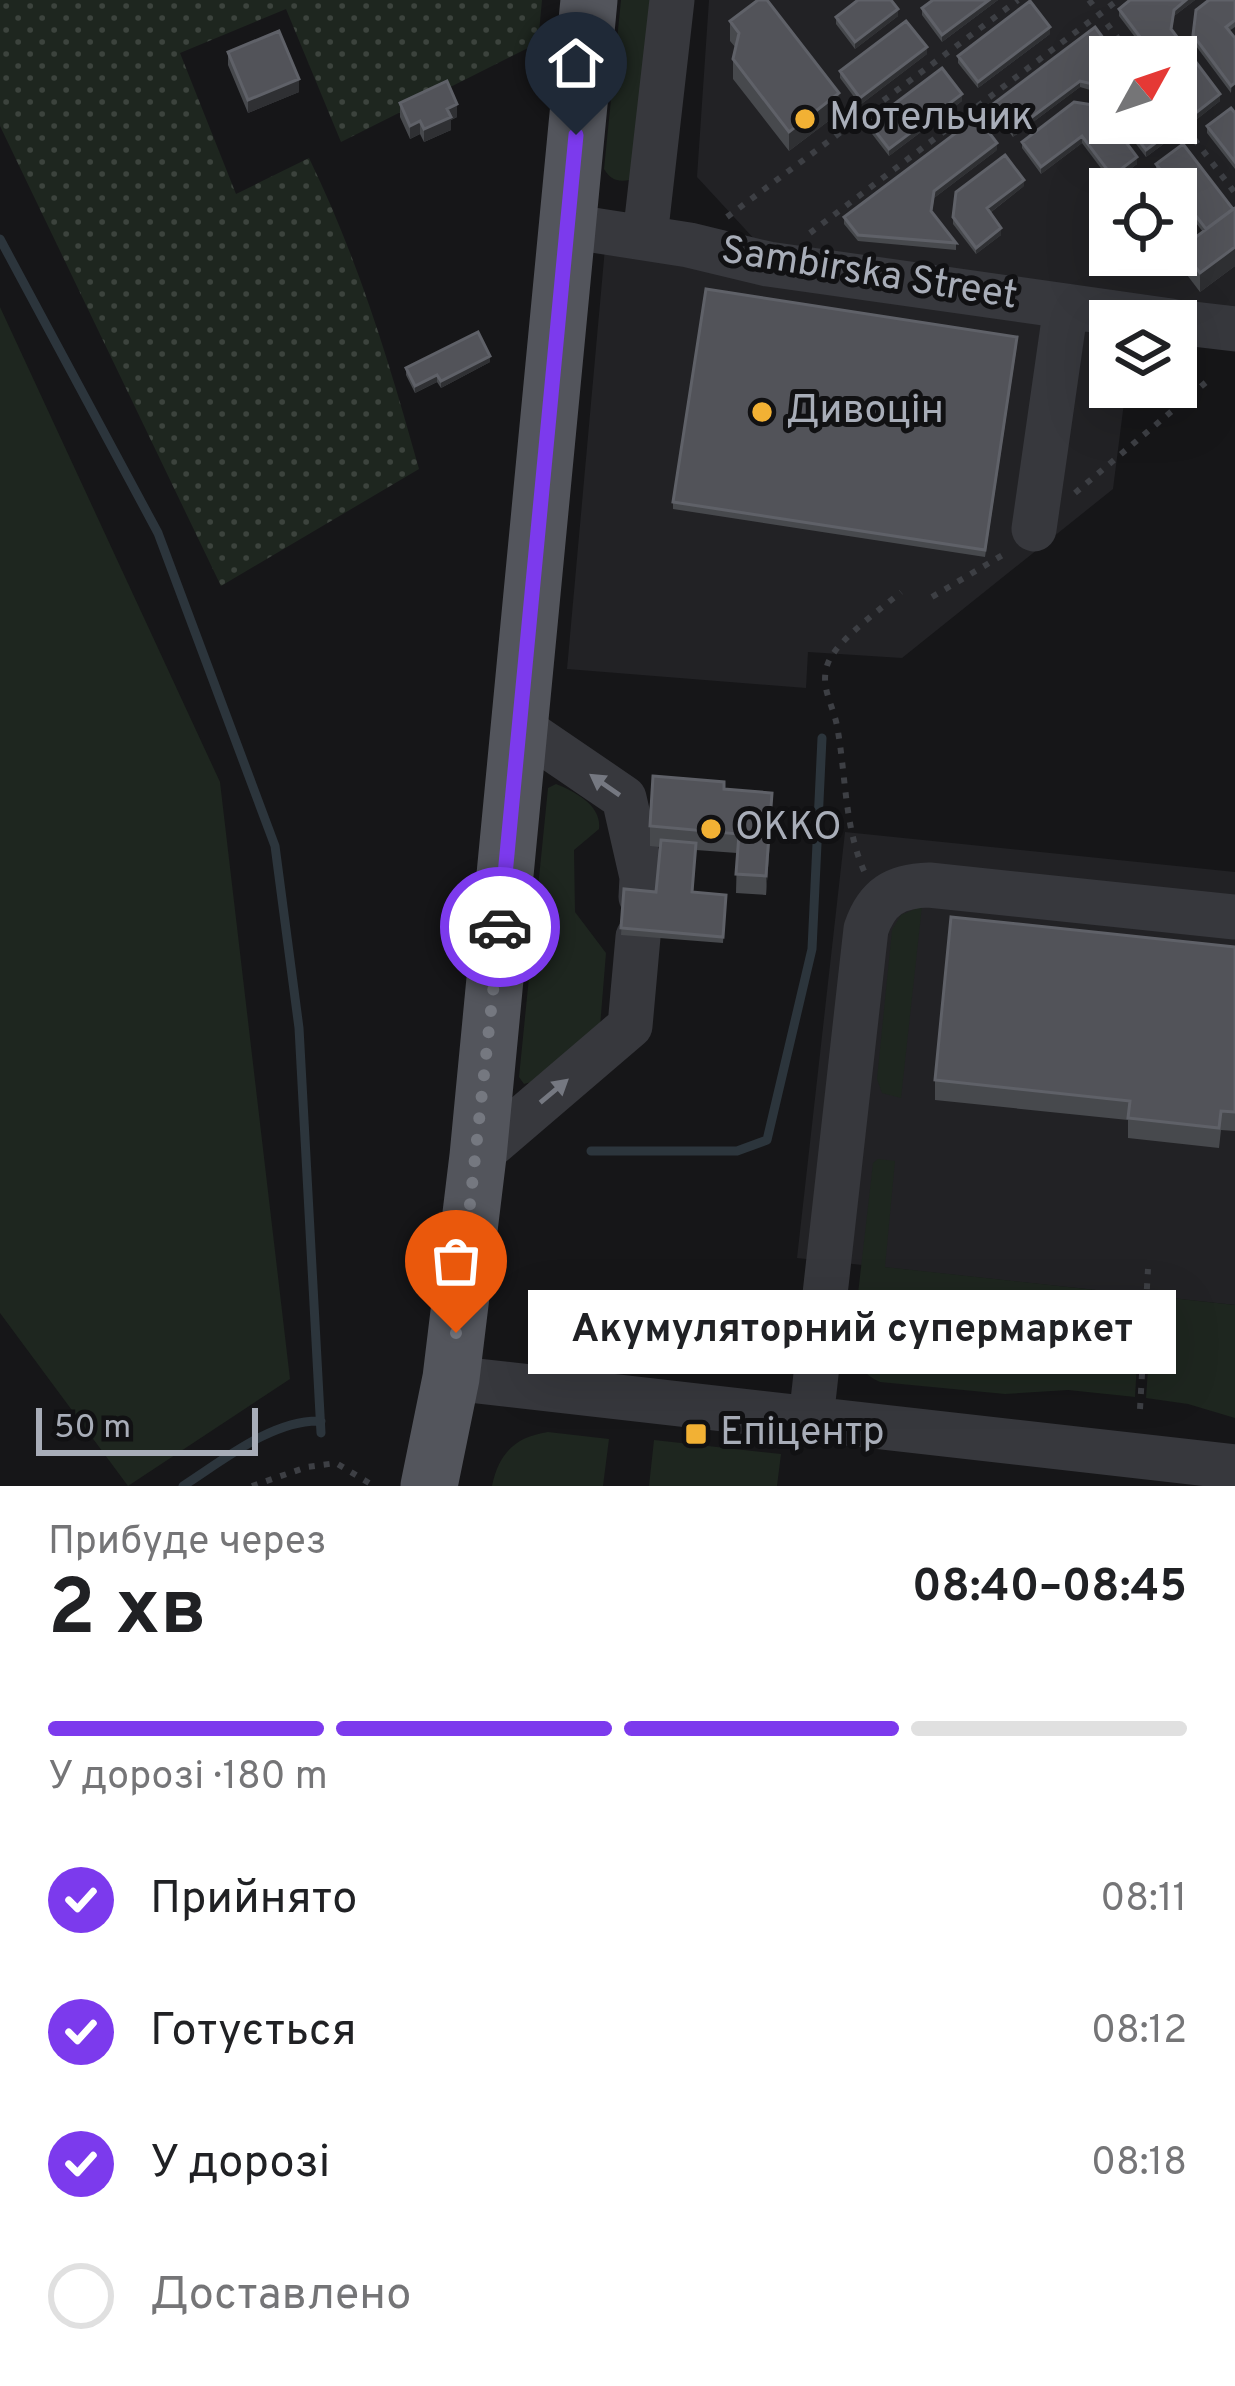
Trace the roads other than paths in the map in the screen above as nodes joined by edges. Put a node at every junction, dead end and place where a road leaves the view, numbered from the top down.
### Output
1 (589, 0) edge
2 (672, 0) edge
3 (567, 226) junction
4 (667, 241) junction
5 (1066, 306) junction
6 (1089, 309) edge
7 (1197, 324) edge
8 (1235, 329) edge
9 (1034, 529) dead end
10 (520, 727) junction
11 (1235, 917) edge
12 (478, 1156) junction
13 (451, 1378) junction
14 (812, 1419) junction
15 (1235, 1466) edge
16 (1155, 1472) edge
17 (429, 1486) edge

1 - 3 main road
2 - 4 street
3 - 4 street, Sambirska Street
3 - 10 main road
4 - 5 street, Sambirska Street
5 - 6 street, Sambirska Street
5 - 9 street
7 - 8 street, Sambirska Street
10 - 12 main road
12 -> 10 street
11 - 14 street
12 - 13 main road
13 - 14 street
13 - 17 main road
14 - 16 street
15 - 16 street

